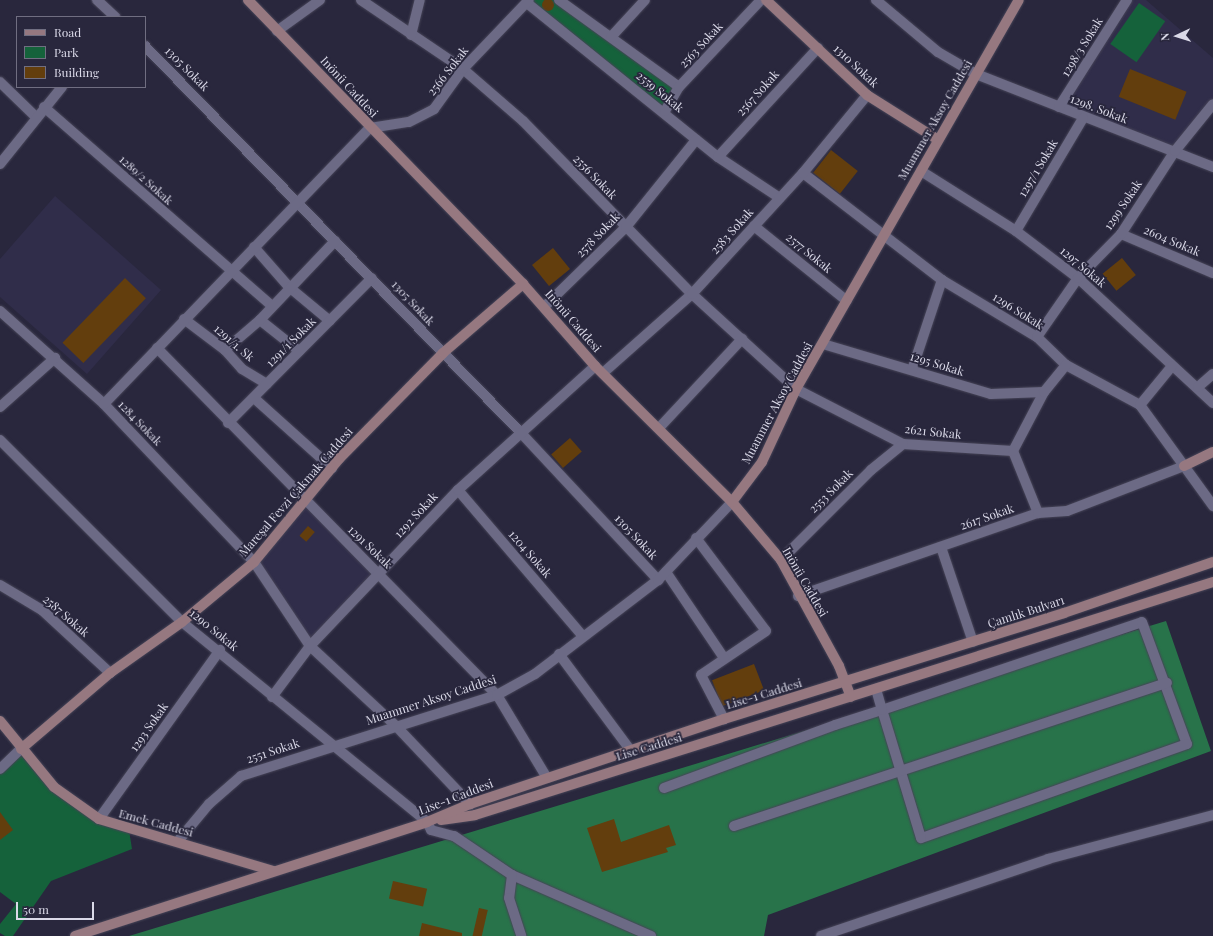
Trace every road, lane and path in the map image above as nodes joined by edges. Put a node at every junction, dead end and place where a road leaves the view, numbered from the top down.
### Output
1 (97, 0) edge
2 (248, 0) edge
3 (320, 0) edge
4 (361, 0) edge
5 (420, 0) edge
6 (558, 0) edge
7 (645, 0) edge
8 (761, 0) edge
9 (766, 0) edge
10 (876, 0) edge
11 (1019, 0) edge
12 (1127, 0) edge
13 (528, 1) edge
14 (114, 16) edge
15 (277, 31) junction
16 (411, 35) junction
17 (611, 37) junction
18 (146, 47) edge
19 (818, 48) junction
20 (463, 69) junction
21 (976, 74) junction
22 (0, 82) edge
23 (679, 87) junction
24 (61, 88) edge
25 (867, 95) junction
26 (1213, 104) edge
27 (44, 107) junction
28 (1059, 107) junction
29 (665, 111) junction
30 (36, 117) junction
31 (1083, 118) junction
32 (370, 128) junction
33 (937, 139) junction
34 (696, 140) junction
35 (1175, 151) junction
36 (718, 157) junction
37 (0, 164) edge
38 (1213, 167) edge
39 (921, 171) junction
40 (803, 173) junction
41 (780, 198) junction
42 (297, 204) junction
43 (754, 226) junction
44 (626, 227) junction
45 (1016, 231) junction
46 (1121, 234) junction
47 (882, 237) junction
48 (335, 241) junction
49 (254, 247) junction
50 (230, 272) junction
51 (1213, 273) edge
52 (372, 278) junction
53 (1078, 278) junction
54 (942, 280) junction
55 (523, 284) junction
56 (289, 287) junction
57 (692, 294) junction
58 (847, 301) junction
59 (272, 306) junction
60 (544, 308) junction
61 (0, 311) edge
62 (184, 320) junction
63 (260, 320) junction
64 (330, 321) junction
65 (1037, 337) junction
66 (742, 340) junction
67 (823, 344) junction
68 (157, 348) junction
69 (226, 350) junction
70 (299, 351) junction
71 (442, 353) junction
72 (55, 358) junction
73 (1066, 365) junction
74 (595, 366) junction
75 (1172, 366) junction
76 (912, 370) junction
77 (603, 373) junction
78 (1213, 374) edge
79 (267, 384) junction
80 (1198, 387) junction
81 (796, 389) junction
82 (1044, 392) junction
83 (254, 398) junction
84 (1213, 403) edge
85 (104, 404) junction
86 (1140, 405) junction
87 (0, 407) edge
88 (228, 423) junction
89 (659, 428) junction
90 (522, 434) junction
91 (0, 440) edge
92 (903, 444) junction
93 (1013, 451) junction
94 (1213, 452) edge
95 (1184, 466) junction
96 (332, 468) junction
97 (458, 490) junction
98 (304, 501) junction
99 (732, 502) junction
100 (1213, 506) edge
101 (1038, 513) junction
102 (696, 538) junction
103 (941, 547) junction
104 (781, 560) junction
105 (254, 562) junction
106 (1213, 562) edge
107 (666, 572) junction
108 (379, 574) junction
109 (658, 580) junction
110 (1213, 582) edge
111 (0, 585) edge
112 (798, 596) junction
113 (182, 622) junction
114 (582, 635) junction
115 (973, 642) junction
116 (310, 646) junction
117 (220, 650) junction
118 (559, 654) junction
119 (724, 658) junction
120 (110, 673) junction
121 (1167, 682) junction
122 (846, 683) junction
123 (876, 689) junction
124 (497, 695) junction
125 (272, 697) junction
126 (851, 697) junction
127 (882, 710) junction
128 (724, 719) junction
129 (0, 721) edge
130 (396, 726) junction
131 (330, 746) junction
132 (21, 749) junction
133 (631, 752) junction
134 (0, 769) edge
135 (900, 770) junction
136 (546, 778) junction
137 (664, 788) dead end
138 (470, 804) junction
139 (1213, 815) edge
140 (98, 819) junction
141 (427, 822) junction
142 (734, 826) dead end
143 (179, 840) junction
144 (244, 864) junction
145 (273, 871) junction
146 (512, 875) junction
147 (243, 881) junction
148 (75, 936) edge
149 (521, 936) edge
150 (651, 936) edge
151 (822, 936) edge

1 - 14 street
2 - 15 street, Inönü Caddesi
3 - 15 street
4 - 16 street, 2556 Sokak
5 - 16 street
6 - 17 street, 2559 Sokak
7 - 17 street
8 - 23 street, 2563 Sokak
9 - 19 street, 1310 Sokak
10 - 21 street, 1298. Sokak
11 - 21 street, Muammer Aksoy Caddesi
12 - 28 street, 1298/3 Sokak
13 - 20 street, 2566 Sokak
13 - 29 street, 2559 Sokak
15 - 32 street, Inönü Caddesi
16 - 20 street, 2556 Sokak
17 - 23 street, 2559 Sokak
18 - 42 street, 1305 Sokak
19 - 25 street, 1310 Sokak
19 - 36 street, 2567 Sokak
20 - 32 street, 2566 Sokak
20 - 44 street, 2556 Sokak
21 - 28 street, 1298. Sokak
21 - 33 street, Muammer Aksoy Caddesi
22 - 30 street
23 - 29 street, 2563 Sokak
24 - 27 street
25 - 33 street, 1310 Sokak
25 - 40 street, 2583 Sokak
26 - 35 street, 1299 Sokak
27 - 30 street
27 - 50 street, 1289/2 Sokak
28 - 31 street, 1298. Sokak
29 - 34 street, 2559 Sokak
30 - 37 street
31 - 35 street, 1298. Sokak
31 - 45 street, 1297/1 Sokak
32 - 42 street
32 - 55 street, Inönü Caddesi
33 - 39 street, Muammer Aksoy Caddesi
34 - 36 street, 2559 Sokak
34 - 44 street, 2578 Sokak
35 - 38 street, 1298. Sokak
35 - 46 street, 1299 Sokak
36 - 41 street, 2559 Sokak
39 - 45 street, 1297 Sokak
39 - 47 street, Muammer Aksoy Caddesi
40 - 41 street, 2583 Sokak
40 - 47 street, 1296 Sokak
41 - 43 street, 2583 Sokak
42 - 48 street, 1305 Sokak
42 - 49 street
43 - 57 street, 2583 Sokak
43 - 58 street, 2577 Sokak
44 - 57 street, 2556 Sokak
44 - 60 street, 2578 Sokak
45 - 53 street, 1297 Sokak
46 - 51 street, 2604 Sokak
46 - 53 street, 1299 Sokak
47 - 54 street, 1296 Sokak
47 - 58 street, Muammer Aksoy Caddesi
48 - 52 street, 1305 Sokak
48 - 56 street
49 - 50 street
49 - 56 street
50 - 59 street, 1289/2 Sokak
50 - 62 street
52 - 64 street, 1291/1 Sokak
52 - 71 street, 1305 Sokak
53 - 65 street, 1299 Sokak
53 - 75 street, 1297 Sokak
54 - 65 street, 1296 Sokak
54 - 76 street
55 - 60 street, Inönü Caddesi
55 - 71 street, Mareşal Fevzi Çakmak Caddesi
56 - 59 street
56 - 64 street
57 - 66 street, 2556 Sokak
57 - 77 street, 2583 Sokak
58 - 67 street, Muammer Aksoy Caddesi
59 - 63 street
60 - 74 street, Inönü Caddesi
61 - 72 street, 1284 Sokak
62 - 68 street
62 - 69 street, 1291/1. Sk
63 - 69 street
63 - 70 street
64 - 70 street, 1291/1 Sokak
65 - 73 street, 1296 Sokak
66 - 81 street, 2556 Sokak
66 - 89 street
67 - 76 street, 1295 Sokak
67 - 81 street, Muammer Aksoy Caddesi
68 - 85 street
68 - 88 street, 1291 Sokak
69 - 79 street, 1291/1. Sk
70 - 79 street, 1291/1 Sokak
71 - 90 street, 1305 Sokak
71 - 96 street, Mareşal Fevzi Çakmak Caddesi
72 - 85 street, 1284 Sokak
72 - 87 street
73 - 82 street
73 - 86 street, 1296 Sokak
74 - 77 street, Inönü Caddesi
74 - 90 street, 1292 Sokak
75 - 80 street, 1297 Sokak
75 - 86 street
76 - 82 street, 1295 Sokak
77 - 89 street, Inönü Caddesi
78 - 80 street
79 - 83 street, 1291/1 Sokak
80 - 84 street, 1297 Sokak
81 - 92 street, 2621 Sokak
81 - 99 street, Muammer Aksoy Caddesi
82 - 93 street
83 - 88 street, 1291/1 Sokak
83 - 96 street
85 - 105 street, 1284 Sokak
86 - 95 street, 1296 Sokak
88 - 98 street, 1291 Sokak
89 - 99 street, Inönü Caddesi
90 - 97 street, 1292 Sokak
90 - 109 street, 1305 Sokak
91 - 113 street, 1290 Sokak
92 - 93 street, 2621 Sokak
92 - 104 street, 2553 Sokak
93 - 101 street
94 - 95 street
95 - 100 street, 1296 Sokak
95 - 101 street, 2617 Sokak
96 - 98 street, Mareşal Fevzi Çakmak Caddesi
97 - 108 street, 1292 Sokak
97 - 114 street, 1204 Sokak
98 - 105 street, Mareşal Fevzi Çakmak Caddesi
98 - 108 street, 1291 Sokak
99 - 102 street, Muammer Aksoy Caddesi
99 - 104 street, Inönü Caddesi
101 - 103 street, 2617 Sokak
102 - 107 street, Muammer Aksoy Caddesi
102 - 119 street
103 - 112 street, 2617 Sokak
103 - 115 street
104 - 112 street, Inönü Caddesi
105 - 113 street, Mareşal Fevzi Çakmak Caddesi
105 - 116 street, 1284 Sokak
106 - 115 street, Çamlık Bulvarı
107 - 109 street, Muammer Aksoy Caddesi
107 - 119 street, 1305 Sokak
108 - 116 street, 1292 Sokak
108 - 124 street, 1291 Sokak
109 - 114 street, Muammer Aksoy Caddesi
110 - 123 street
111 - 120 street, 2587 Sokak
112 - 122 street, Inönü Caddesi
113 - 117 street, 1290 Sokak
113 - 120 street, Mareşal Fevzi Çakmak Caddesi
114 - 118 street, Muammer Aksoy Caddesi
115 - 122 street, Çamlık Bulvarı
116 - 125 street, 1292 Sokak
116 - 130 street, 1284 Sokak
117 - 125 street, 1290 Sokak
117 - 140 street, 1293 Sokak
118 - 124 street, Muammer Aksoy Caddesi
118 - 133 street
119 - 128 street
120 - 132 street, Mareşal Fevzi Çakmak Caddesi
121 - 127 street
121 - 135 street
121 - 135 street
122 - 126 street, Inönü Caddesi
122 - 128 street, Lise-1 Caddesi
123 - 126 street, Lise Caddesi
123 - 127 street
124 - 130 street, Muammer Aksoy Caddesi
124 - 136 street, 1291 Sokak
125 - 131 street, 1290 Sokak
126 - 141 street, Lise Caddesi
127 - 135 street
127 - 137 street
128 - 133 street, Lise-1 Caddesi
129 - 132 street, Emek Caddesi
130 - 131 street, Muammer Aksoy Caddesi
130 - 138 street, 1284 Sokak
131 - 141 street, 1290 Sokak
131 - 143 street, 2551 Sokak
132 - 134 street
132 - 140 street, Emek Caddesi
133 - 136 street, Lise-1 Caddesi
135 - 142 street
136 - 138 street, Lise-1 Caddesi
138 - 141 street, Lise-1 Caddesi
139 - 151 street
140 - 143 street, Emek Caddesi
141 - 145 street, Lise-1 Caddesi
141 - 146 street, 1290 Sokak
143 - 144 street, Emek Caddesi
144 - 145 street, Emek Caddesi
144 - 147 street
145 - 147 street, Lise-1 Caddesi
146 - 149 street
146 - 150 street, 1290 Sokak
147 - 148 street, Lise-1 Caddesi

